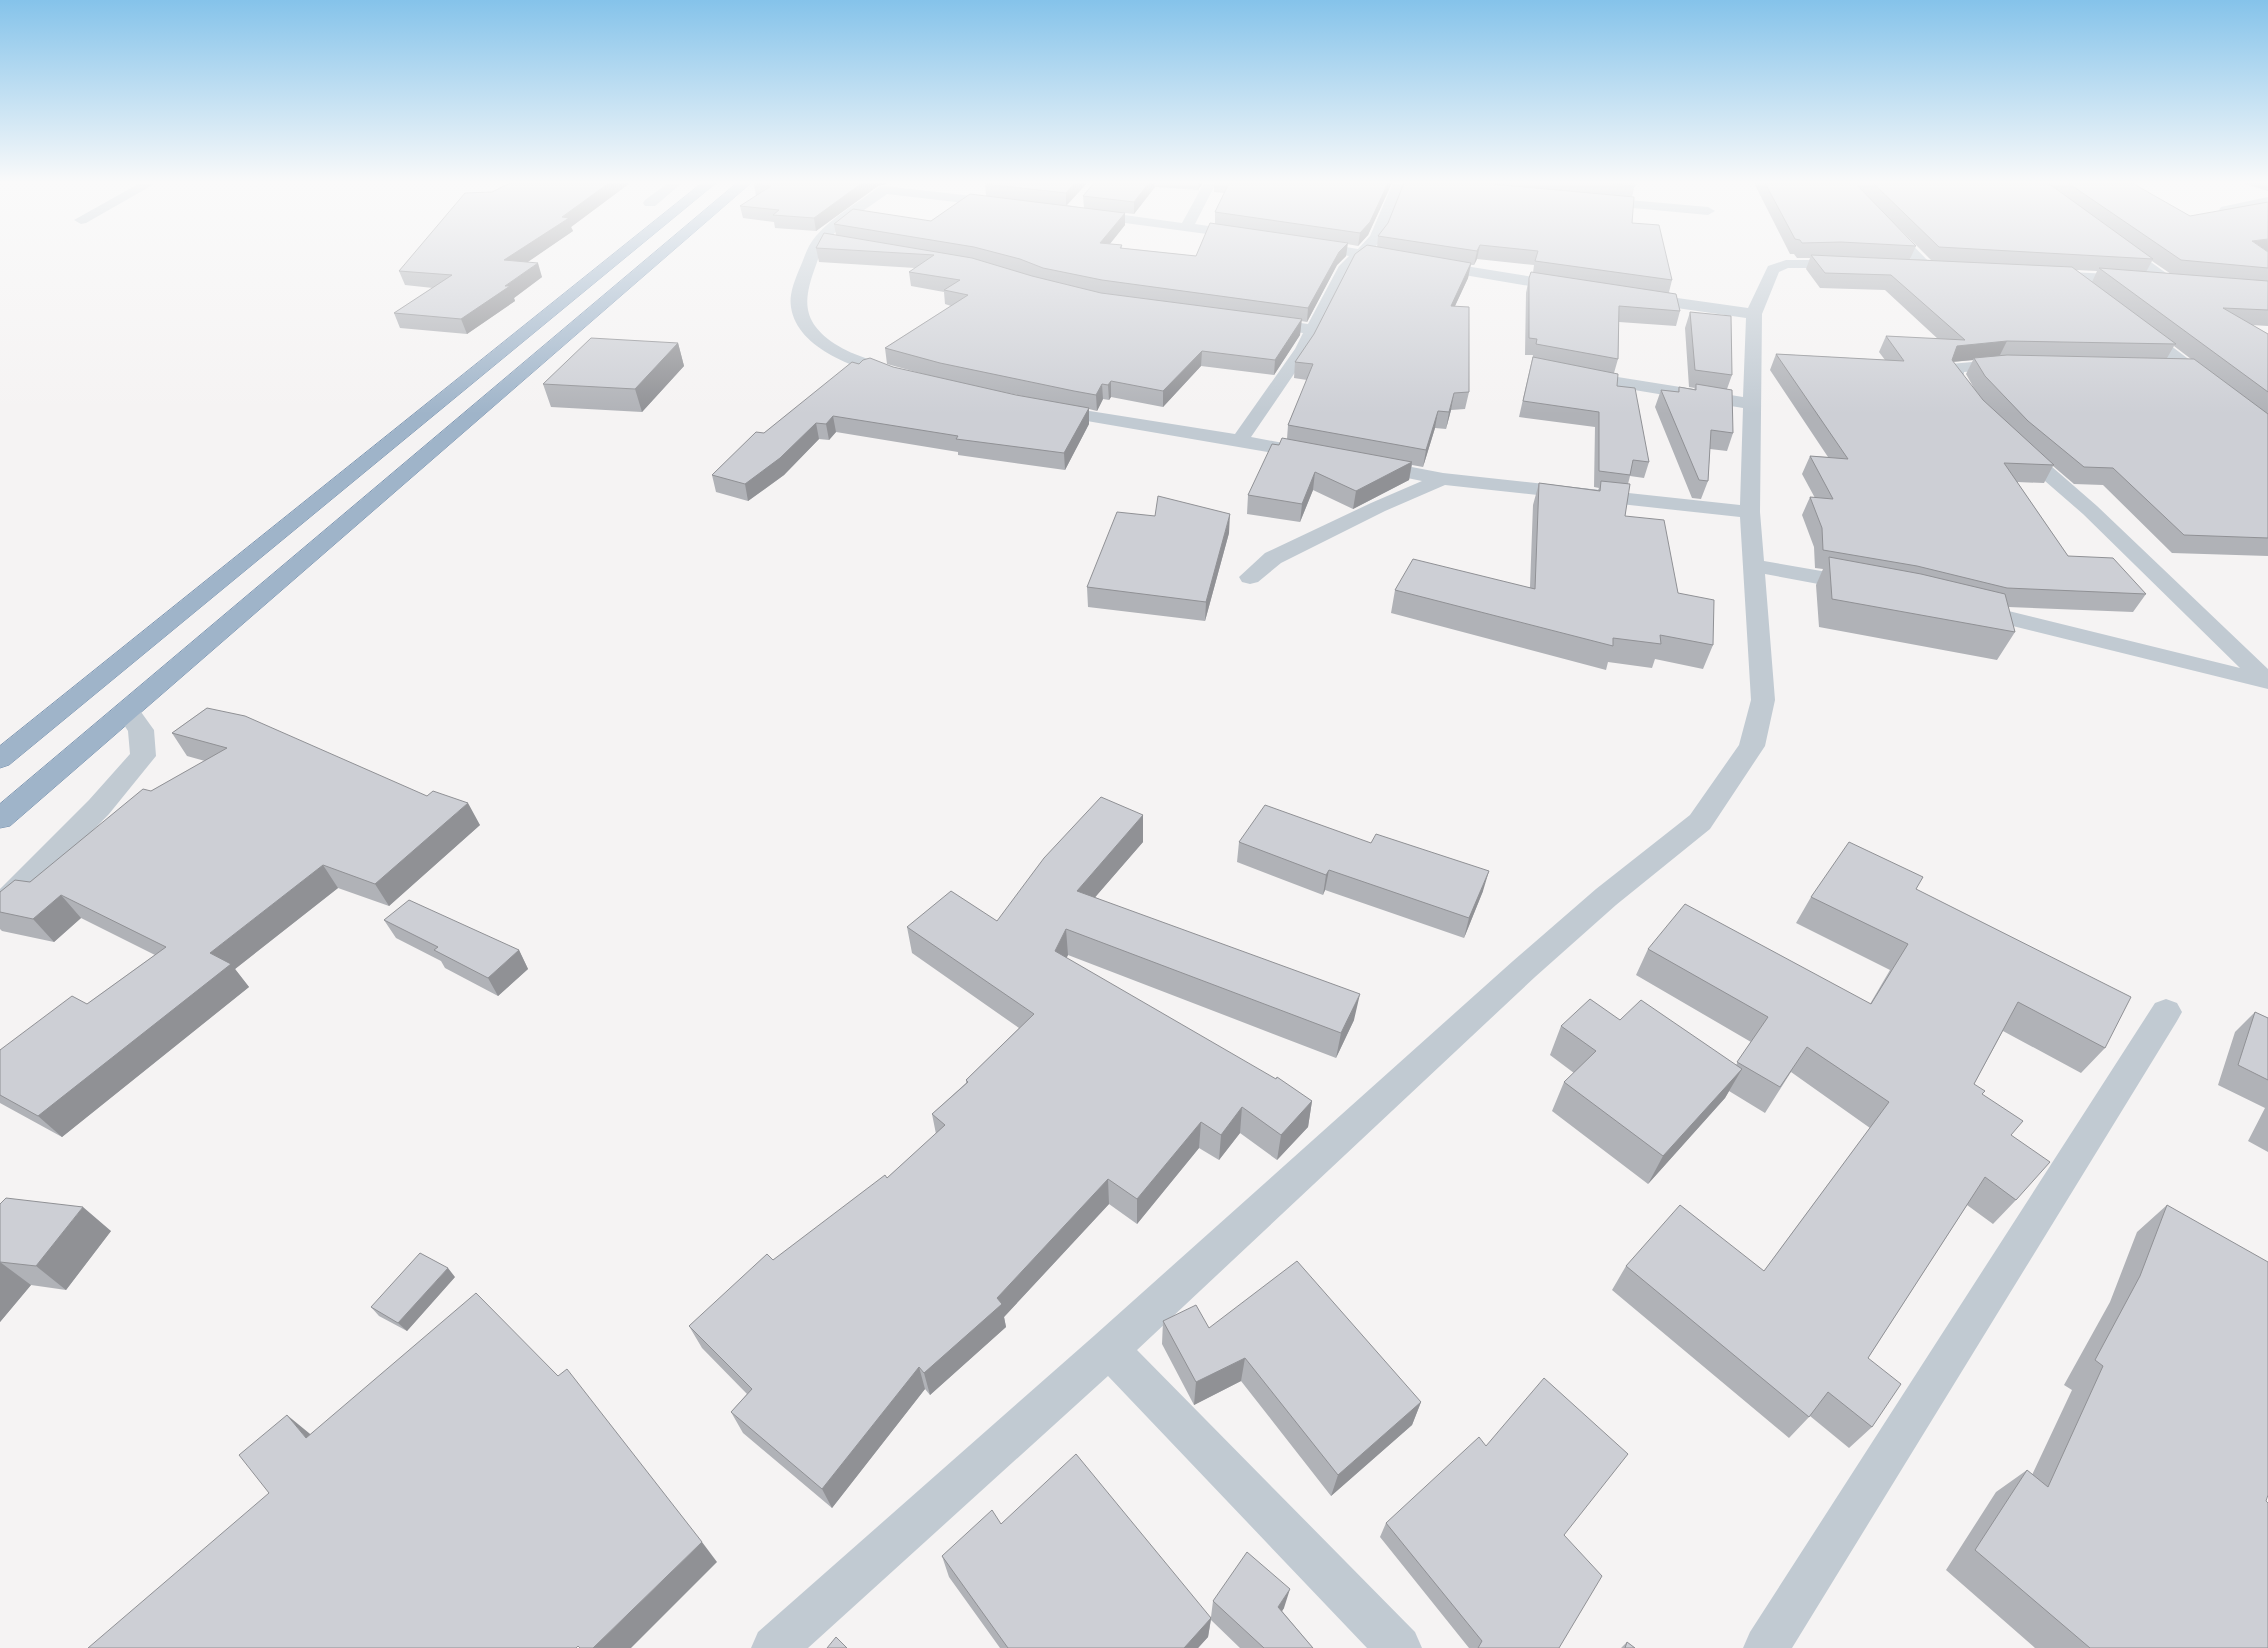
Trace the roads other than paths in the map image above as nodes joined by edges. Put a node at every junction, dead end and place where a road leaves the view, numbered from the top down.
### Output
1 (615, 260) edge
2 (655, 260) edge
3 (811, 260) edge
4 (1353, 260) edge
5 (1404, 260) edge
6 (1919, 260) edge
7 (2139, 260) edge
8 (1863, 265) edge
9 (1910, 268) edge
10 (1929, 270) junction
11 (1948, 271) edge
12 (2032, 275) edge
13 (2069, 276) junction
14 (2168, 281) junction
15 (2187, 283) edge
16 (1576, 288) edge
17 (2092, 294) edge
18 (1626, 295) edge
19 (1754, 314) junction
20 (1244, 321) edge
21 (2129, 322) edge
22 (1312, 329) junction
23 (2028, 365) edge
24 (2161, 368) edge
25 (2190, 368) junction
26 (1563, 372) edge
27 (912, 379) edge
28 (2221, 392) edge
29 (1753, 404) junction
30 (1037, 408) edge
31 (1981, 410) edge
32 (2005, 436) edge
33 (1240, 440) junction
34 (1327, 456) edge
35 (1356, 462) edge
36 (1443, 479) junction
37 (1750, 512) junction
38 (1754, 566) junction
39 (1250, 577) dead end
40 (1878, 588) edge
41 (1955, 605) edge
42 (2268, 682) edge
43 (127, 711) junction
44 (0, 758) edge
45 (0, 819) edge
46 (0, 908) edge
47 (2166, 1012) dead end
48 (1109, 1349) junction
49 (774, 1648) edge
50 (1399, 1648) edge
51 (1766, 1648) edge

1 - 44 highway
2 - 43 highway
3 - 27 street
4 - 22 street
5 - 16 street
6 - 10 street
7 - 14 street
8 - 19 street
9 - 10 street
10 - 11 street
12 - 13 street
13 - 14 street
13 - 17 street
14 - 15 street
18 - 19 street
19 - 29 street
20 - 22 street
21 - 25 street
22 - 33 street
23 - 31 street
24 - 25 street
25 - 28 street
26 - 29 street
29 - 37 street
30 - 33 street
32 - 42 street
33 - 34 street
35 - 36 street
36 - 37 street
36 - 39 street
37 - 38 street
38 - 40 street
38 - 48 street
41 - 42 street
43 - 45 highway
43 - 46 street
47 - 51 street
48 - 49 street
48 - 50 street

